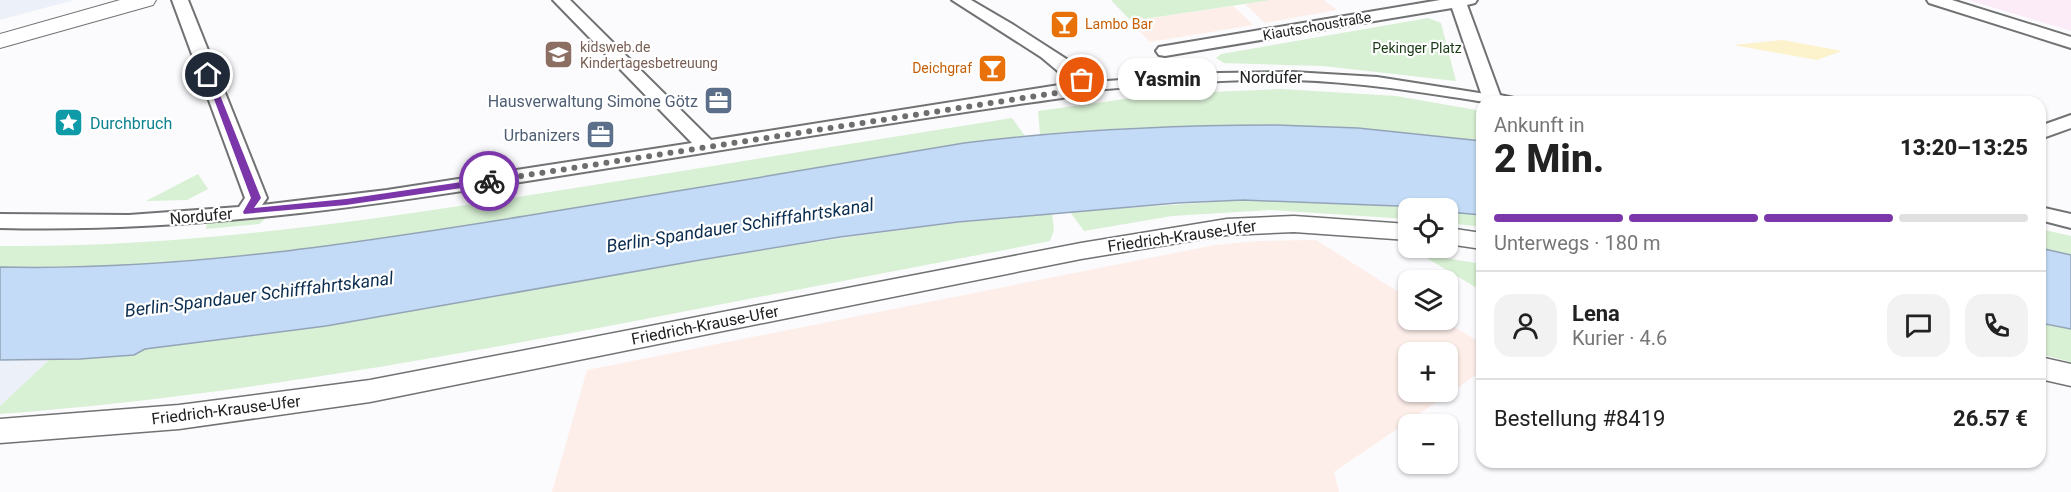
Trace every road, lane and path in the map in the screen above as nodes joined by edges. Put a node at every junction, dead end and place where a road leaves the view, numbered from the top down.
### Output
1 (113, 0) edge
2 (145, 0) edge
3 (180, 0) edge
4 (561, 0) edge
5 (960, 0) edge
6 (1935, 0) edge
7 (1461, 1) edge
8 (0, 31) edge
9 (0, 41) edge
10 (2071, 43) edge
11 (1165, 51) dead end
12 (1079, 87) junction
13 (1476, 96) edge
14 (1497, 96) edge
15 (2071, 121) edge
16 (2046, 131) edge
17 (707, 147) junction
18 (248, 212) junction
19 (2046, 215) edge
20 (0, 221) edge
21 (2071, 221) edge
22 (1398, 231) edge
23 (1458, 237) edge
24 (1476, 240) edge
25 (2046, 369) edge
26 (2071, 375) edge
27 (0, 432) edge

1 - 8 main road
2 - 9 main road
3 - 18 street
4 - 17 street
5 - 12 street
6 - 10 street
7 - 11 street, Kiautschoustraße
7 - 14 street
12 - 13 street, Nordufer
12 - 17 street, Nordufer
15 - 16 street
17 - 18 street, Nordufer
18 - 20 street, Nordufer
19 - 21 street
22 - 27 street, Friedrich-Krause-Ufer
23 - 24 street
25 - 26 street

